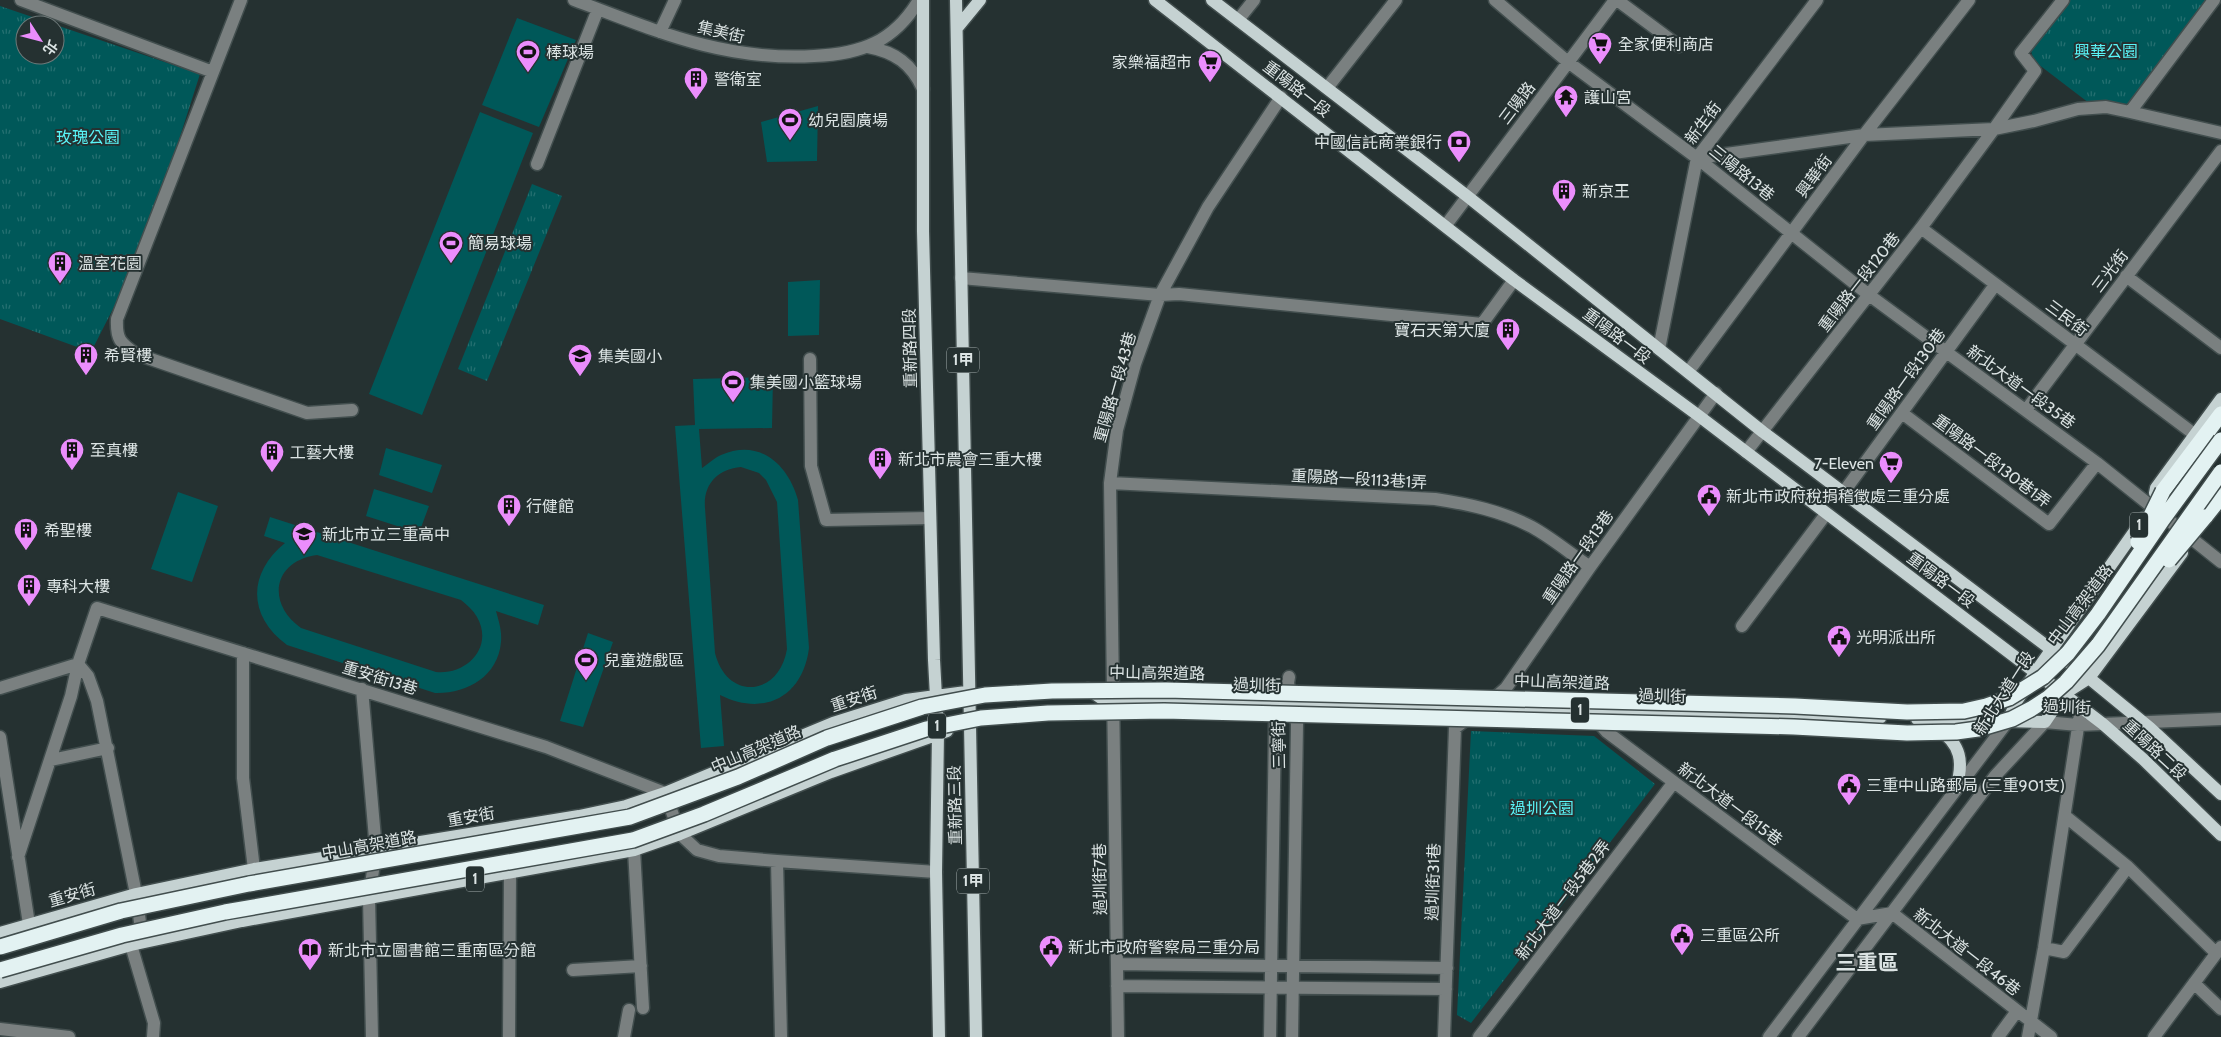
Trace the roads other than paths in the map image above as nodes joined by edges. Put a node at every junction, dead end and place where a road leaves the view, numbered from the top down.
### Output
1 (21, 0) edge
2 (241, 0) edge
3 (574, 0) edge
4 (675, 0) edge
5 (921, 0) edge
6 (956, 0) edge
7 (980, 0) edge
8 (1155, 0) edge
9 (1212, 0) edge
10 (1254, 0) edge
11 (1396, 0) edge
12 (1495, 0) edge
13 (1616, 0) edge
14 (1817, 0) edge
15 (1969, 0) edge
16 (2063, 0) edge
17 (2214, 0) edge
18 (598, 9) junction
19 (1238, 20) junction
20 (957, 28) junction
21 (660, 32) junction
22 (1679, 46) dead end
23 (868, 47) junction
24 (1568, 62) junction
25 (213, 72) junction
26 (1327, 88) junction
27 (923, 89) junction
28 (1281, 97) junction
29 (2130, 112) junction
30 (1994, 129) junction
31 (2221, 133) edge
32 (1864, 135) junction
33 (2221, 151) edge
34 (1697, 158) junction
35 (537, 164) dead end
36 (1467, 196) junction
37 (1446, 225) junction
38 (1921, 228) junction
39 (1792, 234) junction
40 (2126, 276) junction
41 (961, 278) junction
42 (1514, 280) junction
43 (1995, 285) junction
44 (1160, 295) junction
45 (1869, 295) junction
46 (2075, 345) junction
47 (2221, 348) edge
48 (1658, 349) junction
49 (1946, 352) junction
50 (810, 359) dead end
51 (1688, 372) junction
52 (1716, 394) junction
53 (2221, 399) edge
54 (352, 410) dead end
55 (2026, 410) junction
56 (1902, 413) junction
57 (2221, 414) edge
58 (1699, 416) junction
59 (2221, 425) edge
60 (1763, 432) junction
61 (2194, 434) junction
62 (2221, 440) edge
63 (1746, 452) junction
64 (2096, 463) junction
65 (2221, 472) edge
66 (1110, 483) junction
67 (2221, 487) edge
68 (1843, 492) junction
69 (2221, 497) edge
70 (2152, 506) junction
71 (2221, 509) edge
72 (1826, 514) junction
73 (930, 518) junction
74 (2192, 540) junction
75 (2221, 562) edge
76 (1590, 567) junction
77 (2116, 588) junction
78 (2114, 623) junction
79 (1742, 626) dead end
80 (2052, 649) junction
81 (243, 653) junction
82 (78, 664) junction
83 (2035, 673) junction
84 (1289, 677) dead end
85 (2089, 678) junction
86 (0, 688) edge
87 (1506, 688) junction
88 (362, 689) junction
89 (970, 692) junction
90 (2064, 694) junction
91 (936, 696) junction
92 (1108, 699) junction
93 (1293, 702) junction
94 (2016, 702) junction
95 (1484, 707) junction
96 (1532, 708) junction
97 (2081, 708) junction
98 (1587, 710) junction
99 (2221, 718) edge
100 (1928, 719) junction
101 (1114, 721) joint
102 (2045, 722) junction
103 (2143, 722) junction
104 (2006, 724) junction
105 (2103, 724) junction
106 (970, 725) junction
107 (2078, 725) junction
108 (1455, 728) joint
109 (938, 733) junction
110 (0, 737) edge
111 (108, 748) junction
112 (50, 760) junction
113 (1674, 782) junction
114 (1956, 788) junction
115 (665, 793) junction
116 (2221, 794) edge
117 (2065, 816) junction
118 (680, 834) junction
119 (2221, 835) edge
120 (376, 850) junction
121 (634, 850) junction
122 (18, 857) junction
123 (777, 861) junction
124 (2128, 867) junction
125 (254, 869) junction
126 (936, 872) junction
127 (510, 874) junction
128 (136, 894) junction
129 (369, 898) junction
130 (1892, 913) junction
131 (1857, 920) junction
132 (29, 924) junction
133 (0, 933) edge
134 (131, 945) junction
135 (0, 946) edge
136 (2044, 948) junction
137 (2219, 950) edge
138 (1117, 964) junction
139 (641, 966) junction
140 (1271, 966) junction
141 (1293, 966) junction
142 (1447, 968) junction
143 (0, 970) edge
144 (573, 970) dead end
145 (0, 982) edge
146 (2194, 983) junction
147 (1117, 986) junction
148 (1270, 988) junction
149 (1293, 988) junction
150 (1446, 989) junction
151 (643, 1008) dead end
152 (2221, 1009) edge
153 (629, 1010) dead end
154 (2017, 1011) junction
155 (2031, 1021) junction
156 (0, 1029) edge
157 (69, 1037) edge
158 (153, 1037) edge
159 (372, 1037) edge
160 (509, 1037) edge
161 (624, 1037) edge
162 (781, 1037) edge
163 (939, 1037) edge
164 (976, 1037) edge
165 (1118, 1037) edge
166 (1270, 1037) edge
167 (1292, 1037) edge
168 (1444, 1037) edge
169 (1479, 1037) edge
170 (1768, 1037) edge
171 (1798, 1037) edge
172 (1998, 1037) edge
173 (2028, 1037) edge
174 (2051, 1037) edge
175 (2154, 1037) edge

1 - 25 street
2 - 25 street
3 - 18 street, 集美街
4 - 21 street
5 - 23 street, 集美街
5 - 27 main road, 重新路四段 / 1甲
6 - 20 main road, 1甲
7 - 20 main road
8 - 28 main road, 重陽路一段
9 - 19 main road, 重陽路一段
10 - 19 street
11 - 26 street
12 - 24 street, 三陽路13巷
13 - 22 street
13 - 24 street, 三陽路
14 - 34 street, 新生街
15 - 32 street, 興華街
16 - 30 street, 重陽路一段120巷
17 - 29 street
18 - 21 street, 集美街
18 - 35 street
19 - 26 main road, 重陽路一段
20 - 41 main road, 1甲
21 - 23 street, 集美街
23 - 27 street, 集美街
24 - 34 street, 三陽路13巷
24 - 36 street, 三陽路
25 - 54 street
26 - 36 main road, 重陽路一段
27 - 73 main road, 重新路四段 / 1甲
28 - 37 main road, 重陽路一段
28 - 44 street, 重陽路一段43巷
29 - 30 street
29 - 31 street
30 - 32 street
30 - 38 street, 重陽路一段120巷
32 - 34 street
32 - 39 street, 興華街
33 - 40 street, 三光街
34 - 39 street, 三陽路13巷
34 - 48 street, 新生街
36 - 37 street, 三陽路
36 - 48 main road, 重陽路一段
37 - 42 main road, 重陽路一段
38 - 43 street, 三民街
38 - 45 street, 重陽路一段120巷
39 - 45 street, 三陽路13巷
39 - 51 street, 興華街
40 - 46 street, 三光街
40 - 47 street
41 - 44 street
41 - 89 main road, 1甲
42 - 44 street
42 - 58 main road, 重陽路一段
43 - 46 street, 三民街
43 - 49 street, 重陽路一段130巷
44 - 66 street, 重陽路一段43巷
45 - 49 street, 新北大道一段35巷
45 - 60 street, 重陽路一段120巷
46 - 55 street, 三光街
46 - 61 street, 三民街
48 - 51 main road, 重陽路一段
49 - 55 street, 新北大道一段35巷
49 - 56 street, 重陽路一段130巷
50 - 73 street
51 - 52 main road, 重陽路一段
52 - 58 street, 重陽路一段13巷
52 - 60 main road, 重陽路一段
53 - 61 main road, 新北大道一段 / 1
55 - 64 street, 新北大道一段35巷
56 - 64 street, 重陽路一段130巷1弄
56 - 68 street, 重陽路一段130巷
57 - 77 highway, bridge
58 - 63 main road, 重陽路一段
58 - 76 street, 重陽路一段13巷
59 - 70 main road, 新北大道一段 / 1
60 - 63 street, 重陽路一段120巷
60 - 68 main road, 重陽路一段
61 - 70 main road, 新北大道一段 / 1
62 - 77 highway, 中山高架道路 / 1, bridge
63 - 72 main road, 重陽路一段
64 - 70 street, 新北大道一段35巷
65 - 78 highway, 1, bridge
66 - 76 street, 重陽路一段113巷1弄
66 - 92 street, 重陽路一段43巷
67 - 74 main road
68 - 80 main road, 重陽路一段
69 - 78 highway, bridge
70 - 74 street, 新北大道一段35巷
70 - 80 main road, 新北大道一段 / 1
71 - 74 main road
72 - 79 street
72 - 83 main road, 重陽路一段
73 - 91 main road, 重新路四段 / 1甲
74 - 75 street, 新北大道一段35巷
74 - 85 main road
76 - 87 street, 重陽路一段13巷
77 - 135 highway, 中山高架道路 / 1, bridge
78 - 143 highway, 1, bridge
80 - 83 main road, 新北大道一段 / 1
80 - 85 main road, 重陽路一段
81 - 82 street, 重安街13巷
81 - 88 street, 重安街13巷
81 - 125 street
82 - 86 street
82 - 111 street
82 - 112 street
83 - 90 main road, 重陽路一段
83 - 94 main road, 新北大道一段 / 1
84 - 93 street
85 - 90 main road
85 - 103 main road, 重陽路二段
87 - 95 street, 重陽路一段13巷
87 - 96 main road
88 - 115 street, 重安街13巷
88 - 120 street
89 - 91 main road, 過圳街 / 1
89 - 92 main road, 過圳街 / 1
89 - 106 main road, 重新路三段 / 1甲
90 - 97 main road, 重陽路二段
90 - 102 main road
91 - 109 main road, 重新路三段 / 1甲
91 - 115 main road, 重安街 / 1
92 - 93 main road, 過圳街 / 1
92 - 101 street, 重陽路一段43巷
92 - 106 main road, 1
93 - 95 main road, 過圳街 / 1
93 - 140 street, 三寧街
93 - 141 street, 三寧街
94 - 100 main road
94 - 104 main road, 新北大道一段 / 1
95 - 96 main road, 過圳街 / 1
95 - 108 street, 重陽路一段13巷
96 - 98 main road, 過圳街 / 1
97 - 105 main road, 重陽路二段
97 - 107 street
98 - 100 main road, 過圳街 / 1
98 - 113 street, 新北大道一段15巷
99 - 103 street, 過圳街
100 - 104 main road, 過圳街 / 1
100 - 114 main road
101 - 138 street, 過圳街7巷
102 - 104 main road, 過圳街 / 1
102 - 107 street, 過圳街
102 - 130 street
103 - 105 street, 過圳街
103 - 116 main road, 重陽路二段
104 - 114 street, 新北大道一段
105 - 107 street, 過圳街
105 - 119 main road, 重陽路二段
106 - 109 main road, 1
106 - 164 main road, 重新路三段 / 1甲
107 - 117 street
108 - 142 street, 過圳街31巷
109 - 118 main road, 1
109 - 126 main road, 重新路三段 / 1甲
110 - 122 street
111 - 112 street
111 - 128 street
112 - 122 street
113 - 131 street, 新北大道一段15巷
113 - 169 street, 新北大道一段5巷2弄
114 - 131 street, 新北大道一段
115 - 118 street
115 - 120 main road, 重安街 / 1
117 - 124 street
117 - 136 street
118 - 121 main road, 1
118 - 123 street
120 - 125 main road, 重安街 / 1
120 - 129 street
121 - 127 main road, 1
121 - 139 street
122 - 132 street
123 - 126 street
123 - 162 street
124 - 136 street
124 - 137 street
125 - 128 main road, 重安街 / 1
126 - 163 main road, 重新路三段 / 1甲
127 - 129 main road, 1
127 - 160 street
128 - 132 main road, 重安街 / 1
128 - 134 street
129 - 134 main road, 1
129 - 159 street
130 - 131 street, 新北大道一段46巷
130 - 154 street, 新北大道一段46巷
130 - 171 street
131 - 170 street, 新北大道一段
132 - 133 main road, 重安街 / 1
134 - 145 main road, 1
134 - 158 street
136 - 155 street
137 - 146 street
138 - 140 street
138 - 147 street, 過圳街7巷
139 - 144 street
139 - 151 street
140 - 141 street
140 - 148 street, 三寧街
141 - 142 street
141 - 149 street, 三寧街
142 - 150 street, 過圳街31巷
146 - 152 street
146 - 175 street
147 - 148 street
147 - 165 street, 過圳街7巷
148 - 149 street
148 - 166 street, 三寧街
149 - 150 street
149 - 167 street, 三寧街
150 - 168 street, 過圳街31巷
153 - 161 street
154 - 155 street, 新北大道一段46巷
154 - 172 street
155 - 173 street
155 - 174 street, 新北大道一段46巷
156 - 157 street

